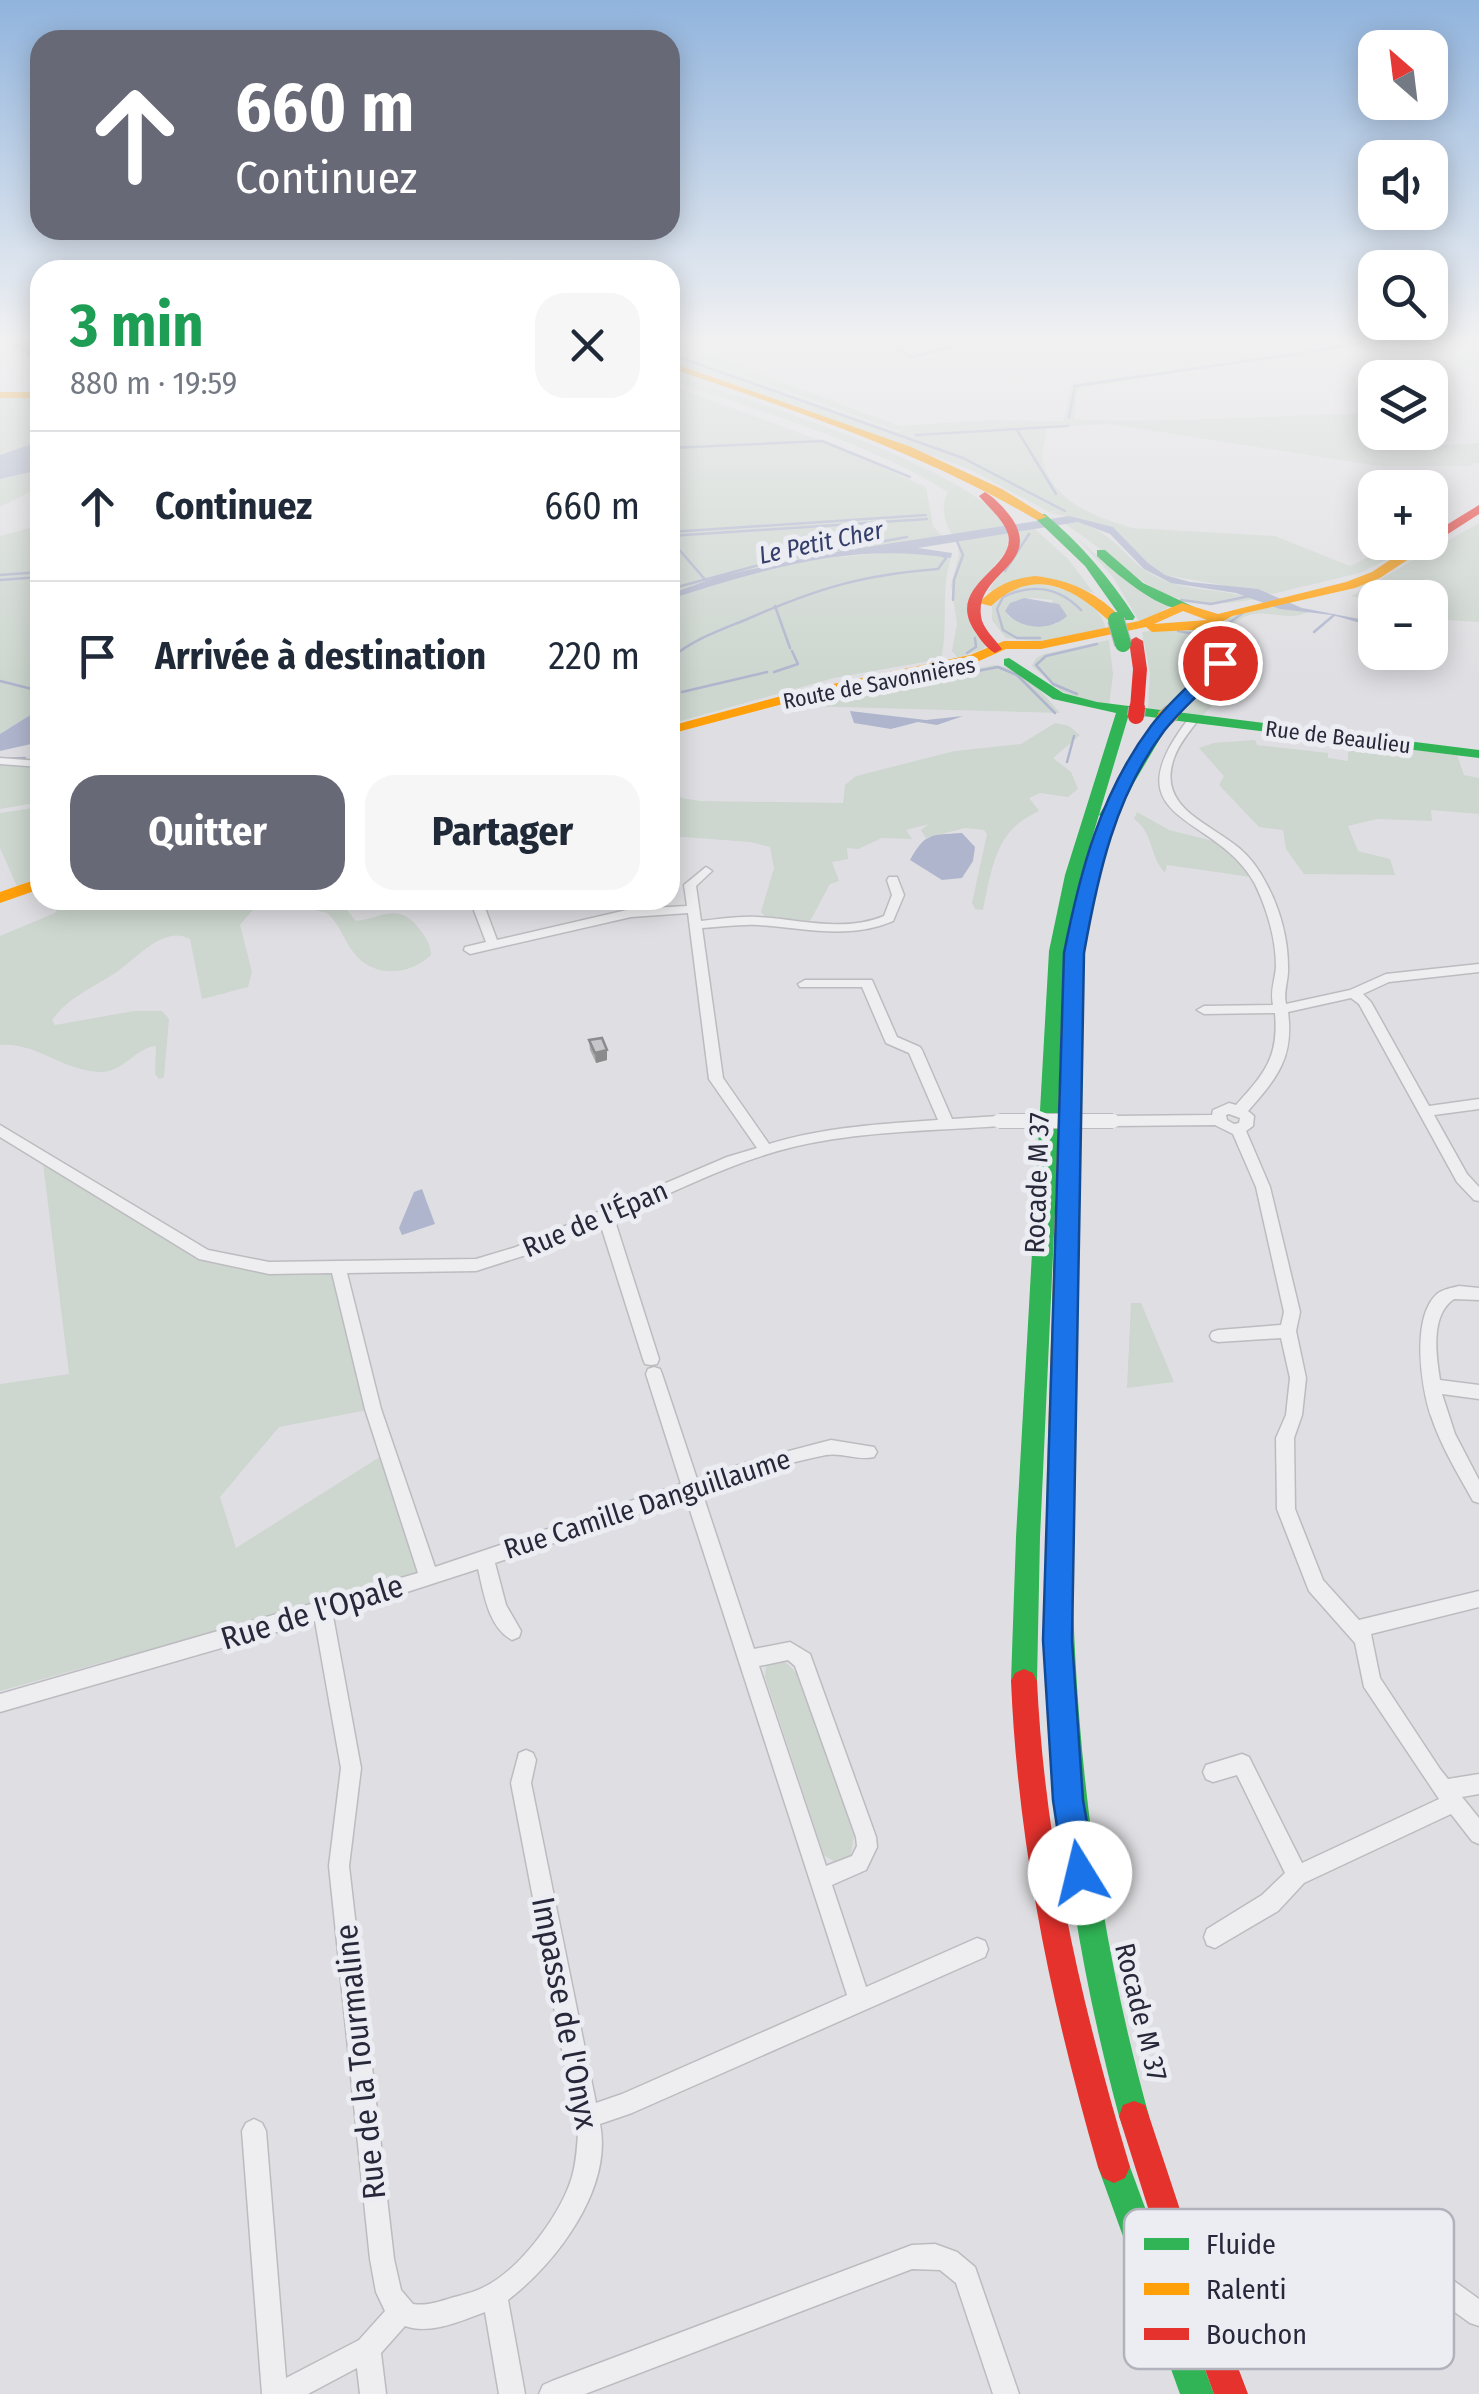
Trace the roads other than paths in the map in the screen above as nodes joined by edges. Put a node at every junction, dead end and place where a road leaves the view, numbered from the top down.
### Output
1 (899, 454) edge
2 (913, 454) edge
3 (1479, 509) edge
4 (1034, 520) junction
5 (1448, 528) edge
6 (1396, 560) edge
7 (1194, 616) junction
8 (1122, 619) junction
9 (1012, 655) junction
10 (1130, 711) junction
11 (1177, 717) junction
12 (680, 727) edge
13 (1479, 754) edge
14 (0, 761) edge
15 (30, 763) edge
16 (1107, 814) junction
17 (706, 872) dead end
18 (893, 880) dead end
19 (30, 887) edge
20 (0, 898) edge
21 (693, 909) junction
22 (480, 910) edge
23 (605, 910) edge
24 (608, 918) junction
25 (696, 925) junction
26 (493, 945) junction
27 (470, 950) dead end
28 (1479, 968) edge
29 (805, 984) dead end
30 (1354, 993) junction
31 (1284, 1009) junction
32 (1204, 1010) dead end
33 (1479, 1104) edge
34 (1240, 1110) junction
35 (1424, 1112) junction
36 (1218, 1120) junction
37 (946, 1123) junction
38 (1238, 1129) junction
39 (0, 1130) edge
40 (766, 1150) junction
41 (1479, 1196) edge
42 (606, 1214) junction
43 (338, 1266) junction
44 (1479, 1294) edge
45 (1288, 1331) junction
46 (1218, 1336) dead end
47 (1432, 1386) junction
48 (1479, 1392) edge
49 (868, 1452) dead end
50 (691, 1491) junction
51 (1479, 1496) edge
52 (484, 1556) junction
53 (429, 1577) junction
54 (1479, 1599) edge
55 (323, 1611) junction
56 (512, 1630) dead end
57 (1358, 1630) junction
58 (748, 1659) junction
59 (0, 1704) edge
60 (526, 1760) dead end
61 (1213, 1772) dead end
62 (1479, 1784) edge
63 (1448, 1796) junction
64 (1479, 1834) edge
65 (1297, 1876) junction
66 (821, 1879) junction
67 (1215, 1938) dead end
68 (978, 1949) dead end
69 (860, 2001) junction
70 (588, 2117) junction
71 (254, 2131) dead end
72 (1130, 2209) edge
73 (1166, 2209) edge
74 (496, 2295) junction
75 (1454, 2296) edge
76 (401, 2312) junction
77 (1479, 2314) edge
78 (368, 2350) junction
79 (1188, 2369) edge
80 (1222, 2369) edge
81 (278, 2394) edge
82 (373, 2394) edge
83 (512, 2394) edge
84 (552, 2394) edge
85 (1006, 2394) edge
86 (1197, 2394) edge
87 (1231, 2394) edge

1 - 4 main road, Rocade M 37
2 - 4 main road, Rocade M 37
3 - 5 main road, Route de Savonnières
4 - 7 main road
4 - 8 main road, Rocade M 37
4 - 9 main road
6 - 7 main road, Route de Savonnières
7 - 9 main road, Route de Savonnières
7 - 11 main road
8 - 9 main road
8 - 10 main road, Rocade M 37, bridge
9 - 11 main road, Rue de Beaulieu
9 - 12 main road, Route de Savonnières
10 - 16 main road, Rocade M 37
10 - 72 main road, Rocade M 37
11 - 13 main road, Rue de Beaulieu
11 - 16 main road
11 - 31 street
14 - 15 street
16 - 73 main road, Rocade M 37
17 - 21 street
18 - 25 street
19 - 20 main road
21 - 24 street
21 - 25 street
22 - 26 street
23 - 24 street
24 - 26 street
25 - 40 street
26 - 27 street
28 - 30 street
29 - 37 street
30 - 31 street
30 - 35 street
31 - 32 street
31 - 34 street
33 - 35 street
34 - 36 street
34 - 38 street
35 - 41 street
36 - 37 street, Rue de l'Épan, bridge
36 - 38 street
37 - 40 street, Rue de l'Épan
38 - 45 street
39 - 43 street, Rue de l'Épan
40 - 42 street, Rue de l'Épan
42 - 43 street, Rue de l'Épan
42 - 50 street
43 - 53 street, Rue de l'Opale
44 - 47 street
45 - 46 street
45 - 57 street
47 - 48 street
47 - 51 street
49 - 50 street, Rue Camille Danguillaume
50 - 52 street, Rue Camille Danguillaume
50 - 58 street
52 - 53 street, Rue Camille Danguillaume
52 - 56 street
53 - 55 street, Rue de l'Opale
54 - 57 street
55 - 59 street, Rue de l'Opale
55 - 76 street, Rue de la Tourmaline
57 - 63 street
58 - 66 street
58 - 66 street
60 - 70 street, Impasse de l'Onyx
61 - 65 street
62 - 63 street
63 - 64 street
63 - 65 street
65 - 67 street
66 - 69 street
68 - 69 street
69 - 70 street
70 - 74 street, Impasse de l'Onyx
71 - 81 street
74 - 76 street
74 - 83 street
75 - 77 street
76 - 78 street
78 - 81 street
78 - 82 street
79 - 86 main road, Rocade M 37
80 - 87 main road, Rocade M 37
84 - 85 street

